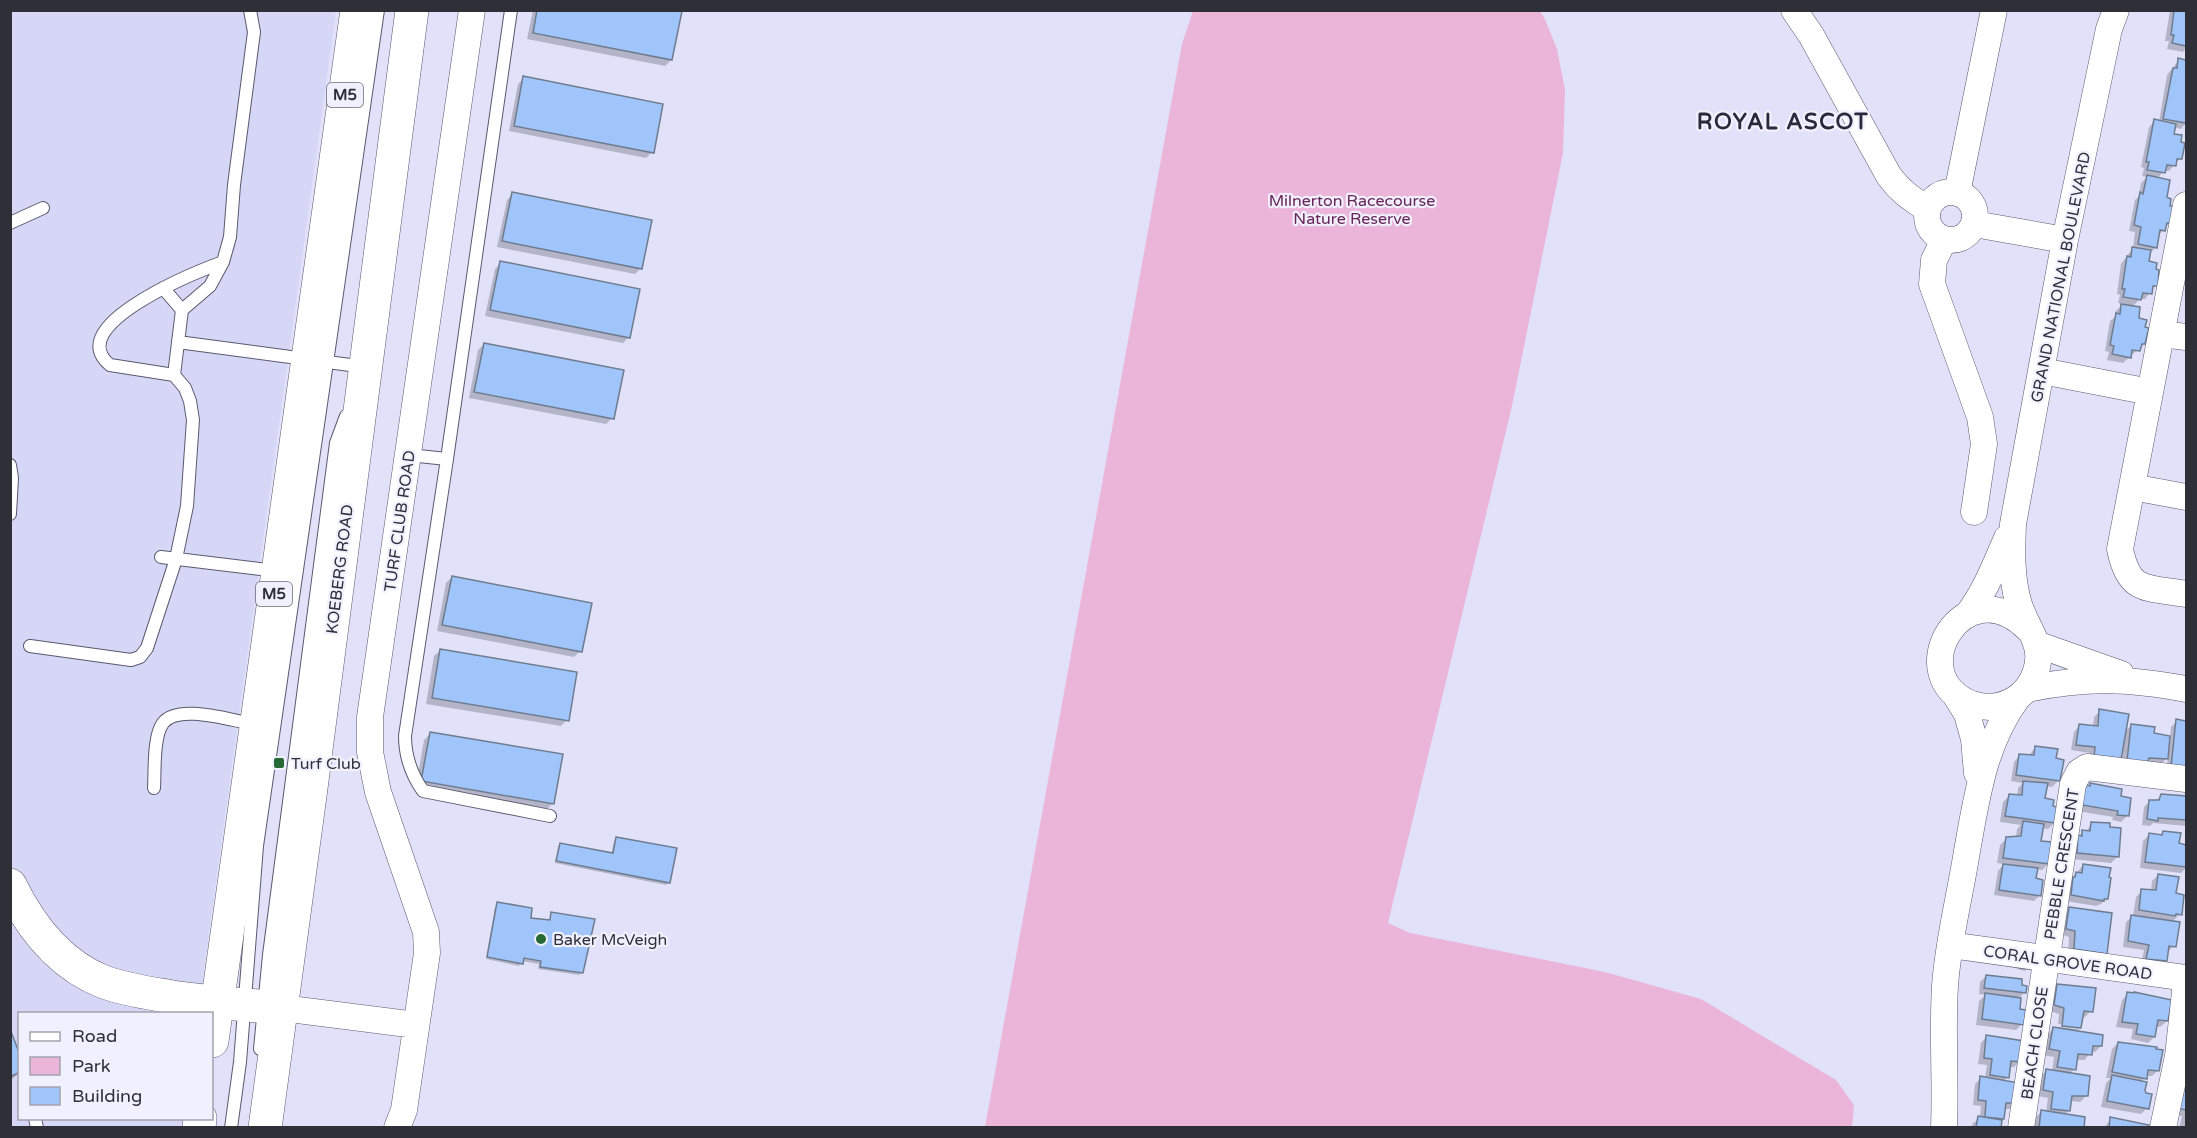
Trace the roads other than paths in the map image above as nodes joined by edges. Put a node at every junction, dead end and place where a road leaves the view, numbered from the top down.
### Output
1 (250, 10) edge
2 (357, 10) edge
3 (378, 10) edge
4 (412, 10) edge
5 (472, 10) edge
6 (511, 10) edge
7 (1794, 10) edge
8 (1994, 10) edge
9 (2111, 17) edge
10 (1957, 193) junction
11 (2187, 206) edge
12 (43, 208) dead end
13 (1927, 208) junction
14 (10, 223) edge
15 (1974, 224) junction
16 (1944, 240) junction
17 (2065, 240) junction
18 (223, 262) junction
19 (163, 288) junction
20 (182, 310) junction
21 (2162, 334) junction
22 (2187, 337) edge
23 (178, 342) junction
24 (318, 361) junction
25 (366, 367) junction
26 (2042, 371) junction
27 (174, 375) junction
28 (2150, 392) junction
29 (409, 455) junction
30 (447, 459) junction
31 (10, 465) edge
32 (2132, 487) junction
33 (2187, 497) edge
34 (1974, 512) dead end
35 (10, 514) edge
36 (2013, 524) junction
37 (161, 556) dead end
38 (176, 559) junction
39 (277, 571) junction
40 (2187, 594) edge
41 (1968, 614) junction
42 (2032, 636) junction
43 (30, 646) dead end
44 (2144, 681) junction
45 (2187, 689) edge
46 (1954, 693) junction
47 (2023, 693) junction
48 (256, 724) junction
49 (2187, 779) edge
50 (1979, 782) junction
51 (154, 788) dead end
52 (550, 816) dead end
53 (10, 885) edge
54 (1950, 945) junction
55 (2046, 958) junction
56 (2187, 981) edge
57 (252, 1005) junction
58 (416, 1025) junction
59 (213, 1040) edge
60 (258, 1065) dead end
61 (231, 1128) edge
62 (265, 1128) edge
63 (398, 1128) edge
64 (1944, 1128) edge
65 (2021, 1128) edge
66 (2163, 1128) edge

1 - 18 lane
2 - 24 main road, KOEBERG ROAD / M5
3 - 24 lane
4 - 25 main road, KOEBERG ROAD / M5
5 - 29 street, TURF CLUB ROAD
6 - 30 lane
7 - 13 street
8 - 10 street
9 - 17 street, GRAND NATIONAL BOULEVARD
10 - 13 street
10 - 15 street
11 - 21 street
12 - 14 lane
13 - 16 street
15 - 16 street
15 - 17 street
16 - 34 street
17 - 26 street, GRAND NATIONAL BOULEVARD
18 - 19 lane
18 - 20 lane
19 - 20 lane
19 - 27 lane
20 - 23 lane
21 - 22 street
21 - 28 street
23 - 24 lane
23 - 27 lane
24 - 25 lane
24 - 39 main road, KOEBERG ROAD / M5
24 - 57 lane
25 - 57 main road, KOEBERG ROAD / M5
26 - 28 street
26 - 36 street, GRAND NATIONAL BOULEVARD
27 - 38 lane
28 - 32 street
29 - 30 lane
29 - 58 street, TURF CLUB ROAD
30 - 52 lane
31 - 35 lane
32 - 33 street
32 - 40 street
36 - 41 street, GRAND NATIONAL BOULEVARD
36 - 42 street, GRAND NATIONAL BOULEVARD
37 - 38 lane
38 - 39 lane
38 - 43 lane
39 - 48 main road, KOEBERG ROAD / M5
41 - 42 street
41 - 46 street
42 - 44 street
42 - 47 street
44 - 45 street
44 - 47 street
46 - 47 street
46 - 50 street
47 - 50 street
48 - 51 lane
48 - 57 main road, KOEBERG ROAD / M5
49 - 55 street, PEBBLE CRESCENT
50 - 54 street
53 - 57 main road
54 - 55 street, CORAL GROVE ROAD
54 - 64 street
55 - 56 street, CORAL GROVE ROAD
55 - 65 street, BEACH CLOSE
56 - 66 street
57 - 58 street
57 - 59 main road, KOEBERG ROAD / M5
57 - 60 lane
57 - 61 lane
57 - 62 main road, KOEBERG ROAD / M5
58 - 63 street, TURF CLUB ROAD

